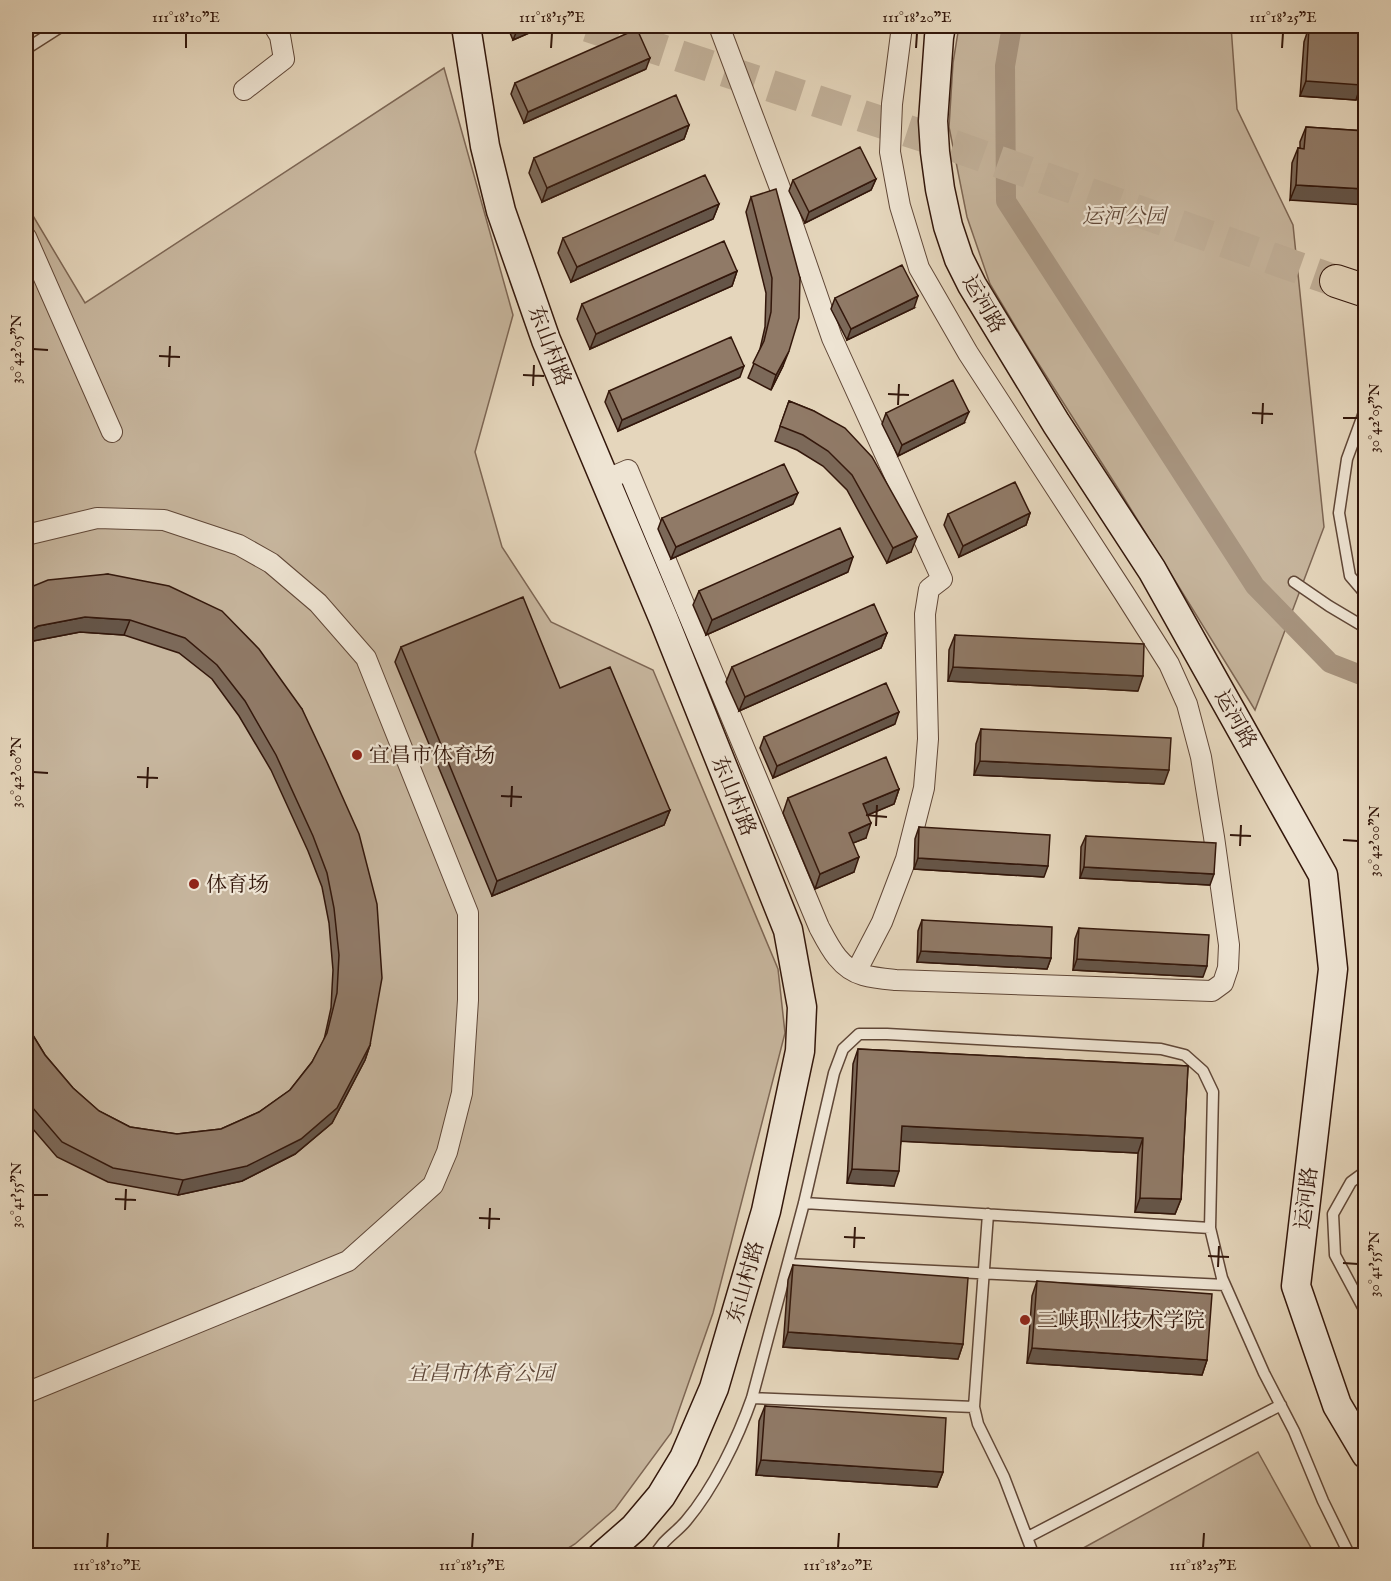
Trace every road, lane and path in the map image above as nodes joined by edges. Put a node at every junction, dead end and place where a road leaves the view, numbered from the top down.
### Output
1 (62, 26) edge
2 (274, 26) edge
3 (466, 26) edge
4 (719, 26) edge
5 (902, 26) edge
6 (941, 26) edge
7 (26, 49) edge
8 (243, 90) dead end
9 (26, 237) edge
10 (1336, 281) tunnel mouth
11 (1365, 291) edge
12 (1365, 407) edge
13 (112, 432) dead end
14 (604, 480) junction
15 (26, 535) edge
16 (1294, 582) dead end
17 (1365, 591) edge
18 (1365, 628) edge
19 (856, 972) junction
20 (1365, 1171) edge
21 (804, 1203) junction
22 (988, 1214) junction
23 (1210, 1228) junction
24 (788, 1264) junction
25 (984, 1273) junction
26 (1225, 1285) junction
27 (1365, 1313) edge
28 (26, 1393) edge
29 (752, 1398) junction
30 (1281, 1405) junction
31 (974, 1407) junction
32 (1365, 1454) edge
33 (1028, 1537) junction
34 (602, 1556) edge
35 (655, 1556) edge
36 (1034, 1556) edge
37 (1350, 1556) edge

1 - 7 lane
2 - 8 street
3 - 14 street, 东山村路
4 - 19 street
5 - 19 street
6 - 32 street, 运河路
9 - 13 street
10 - 11 main road
12 - 17 lane
14 - 19 street
14 - 34 street, 东山村路
15 - 28 street
16 - 18 lane
20 - 27 lane
21 - 22 lane
21 - 23 lane
21 - 24 lane
22 - 23 lane
22 - 25 lane
23 - 26 lane
24 - 25 lane
24 - 29 lane
25 - 26 lane
25 - 31 lane
26 - 30 lane
29 - 31 lane
29 - 35 lane
30 - 33 lane
30 - 37 lane
31 - 33 lane
33 - 36 lane

